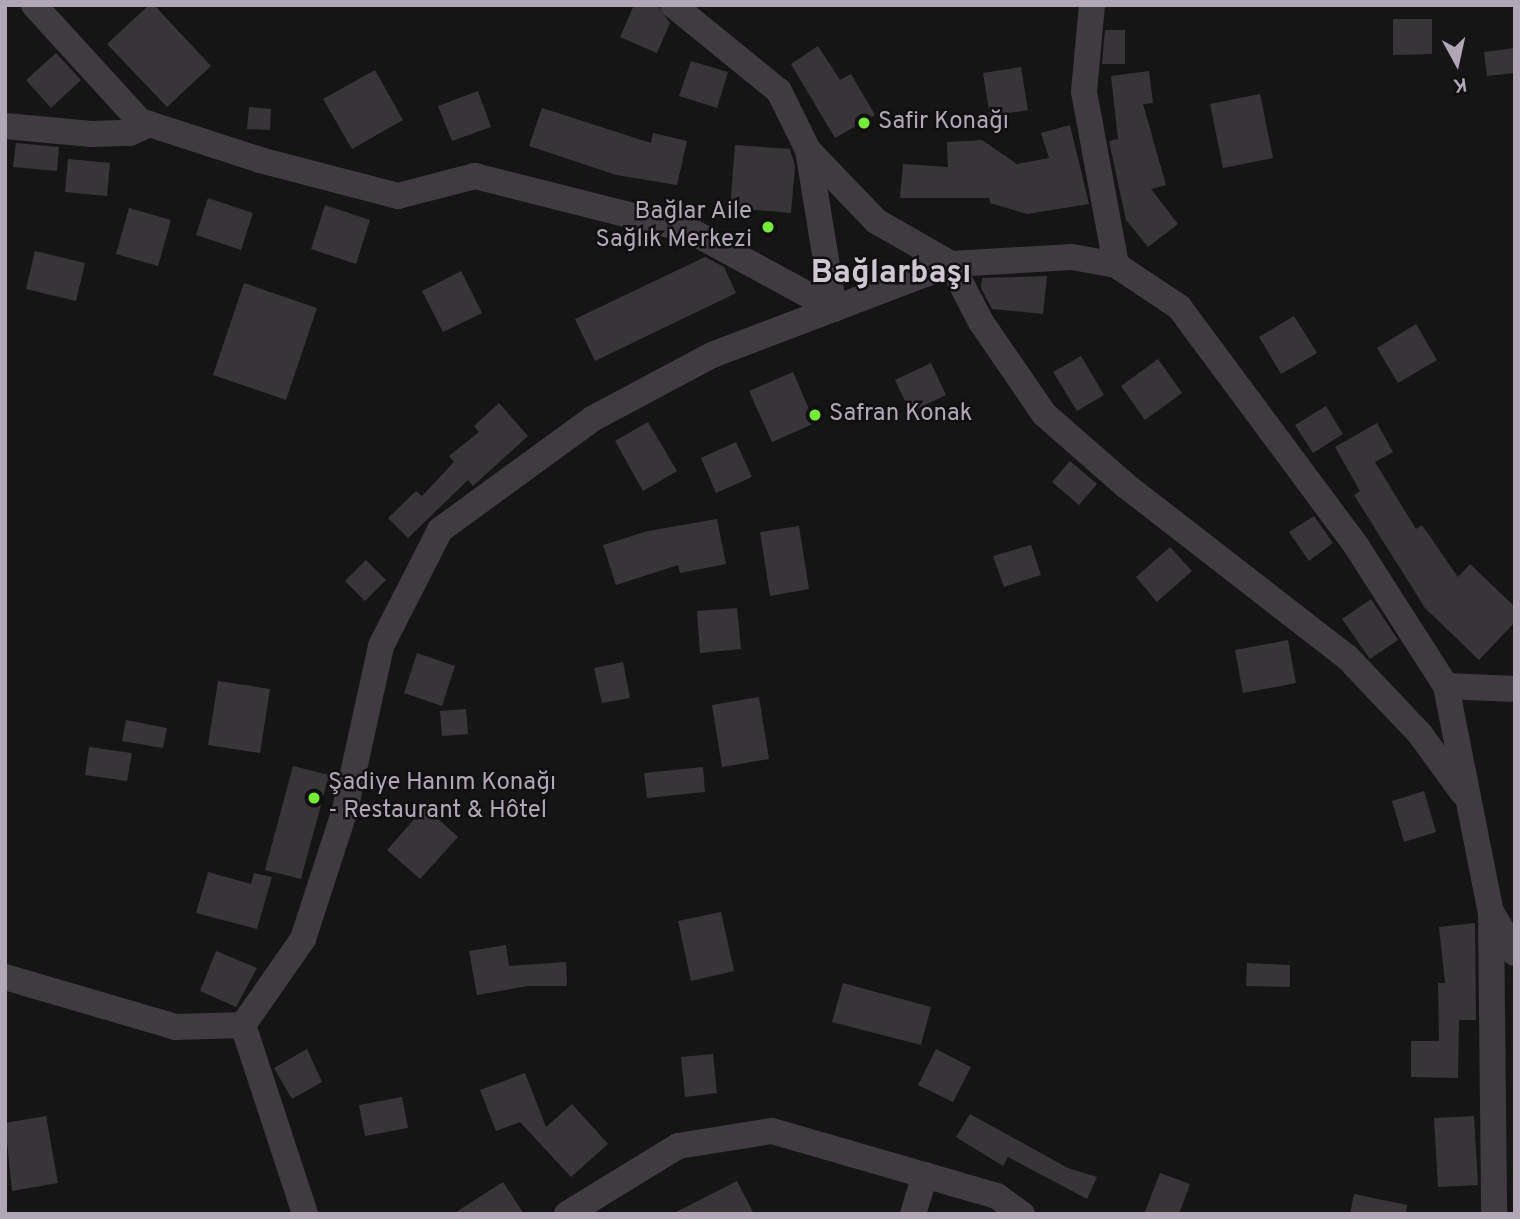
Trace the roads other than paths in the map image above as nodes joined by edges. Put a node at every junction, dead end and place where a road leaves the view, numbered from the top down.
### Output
1 (34, 5) edge
2 (673, 5) edge
3 (1092, 5) edge
4 (149, 124) junction
5 (5, 127) edge
6 (808, 150) junction
7 (951, 264) junction
8 (1116, 265) junction
9 (834, 309) junction
10 (1446, 686) junction
11 (1515, 689) edge
12 (1469, 801) junction
13 (1491, 913) junction
14 (1515, 953) edge
15 (5, 977) edge
16 (243, 1025) junction
17 (925, 1175) junction
18 (305, 1214) edge
19 (567, 1214) edge
20 (913, 1214) edge
21 (1022, 1214) edge
22 (1494, 1214) edge

1 - 4 street
2 - 6 street
3 - 8 street
4 - 5 street
4 - 9 street
6 - 7 street
6 - 9 street
7 - 8 street
7 - 9 street
7 - 12 street
8 - 10 street
9 - 16 street
10 - 11 street
10 - 12 street
12 - 13 street
13 - 14 street
13 - 22 street
15 - 16 street
16 - 18 street
17 - 19 street
17 - 20 street
17 - 21 street

